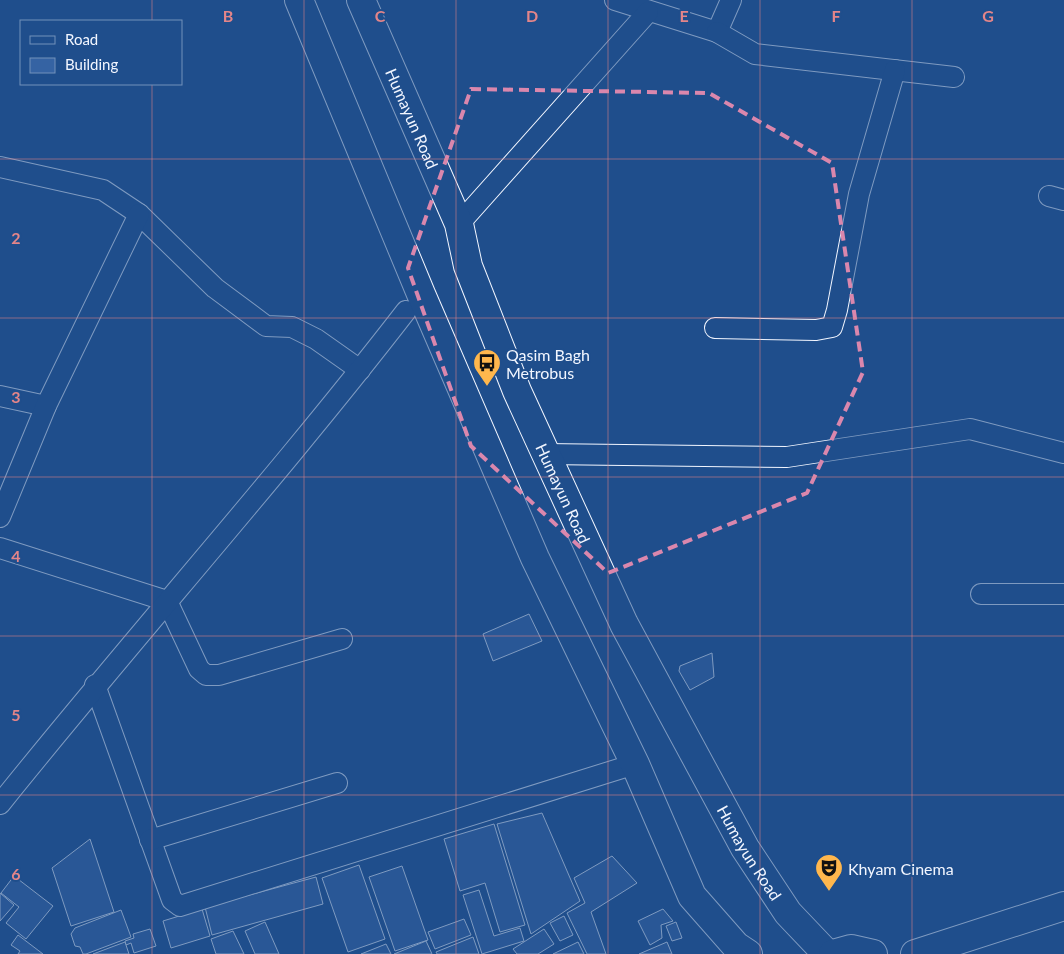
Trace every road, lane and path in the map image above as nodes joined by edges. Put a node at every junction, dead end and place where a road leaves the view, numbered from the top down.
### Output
1 (299, 0) edge
2 (361, 0) edge
3 (615, 0) edge
4 (731, 0) edge
5 (648, 12) junction
6 (717, 32) junction
7 (895, 70) junction
8 (954, 77) dead end
9 (0, 167) edge
10 (139, 214) junction
11 (459, 224) junction
12 (406, 311) dead end
13 (715, 328) dead end
14 (360, 370) junction
15 (0, 396) edge
16 (46, 406) junction
17 (1064, 453) edge
18 (544, 454) junction
19 (0, 517) edge
20 (0, 548) edge
21 (981, 594) dead end
22 (1064, 594) edge
23 (167, 601) junction
24 (342, 638) dead end
25 (95, 685) junction
26 (635, 764) junction
27 (337, 783) dead end
28 (0, 804) edge
29 (150, 840) junction
30 (1064, 906) edge
31 (748, 954) edge
32 (827, 954) edge
33 (833, 954) edge
34 (873, 954) edge
35 (915, 954) edge

1 - 26 main road
2 - 11 main road, Humayun Road
3 - 5 street
4 - 6 street
5 - 6 street
5 - 11 street
6 - 7 street
7 - 8 street
7 - 13 street
9 - 10 street
10 - 14 street
10 - 16 street
11 - 18 main road, Humayun Road
12 - 14 street
14 - 23 street
15 - 16 street
16 - 19 street
17 - 18 street
18 - 32 main road, Humayun Road
20 - 23 street
21 - 22 street
23 - 24 street
23 - 25 street
25 - 28 street
25 - 29 street
26 - 29 street
26 - 31 main road
27 - 29 street
30 - 35 main road
33 - 34 main road

